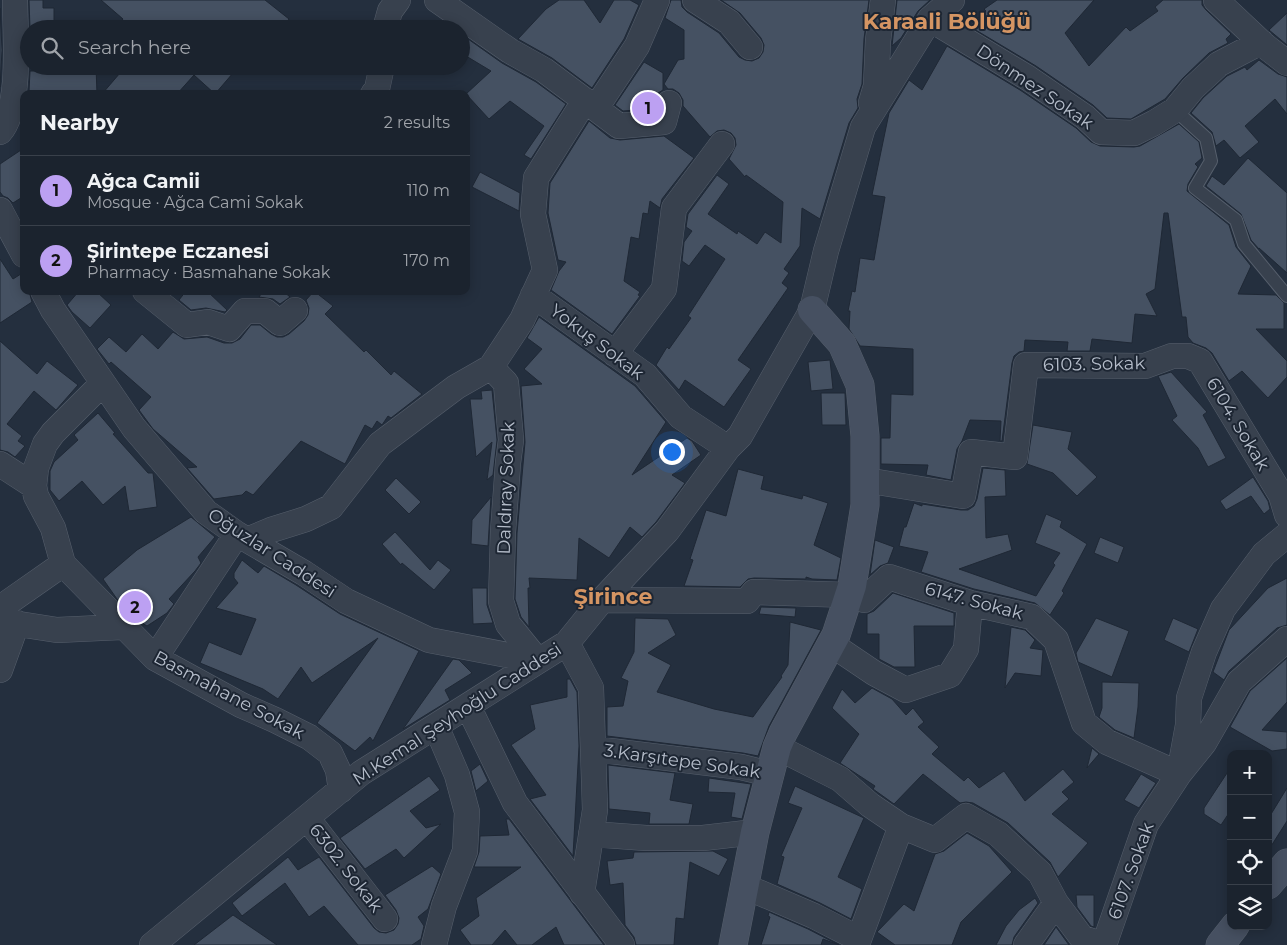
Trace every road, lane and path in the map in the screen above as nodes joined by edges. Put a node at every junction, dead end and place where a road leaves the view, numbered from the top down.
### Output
1 (15, 0) edge
2 (398, 0) edge
3 (657, 0) edge
4 (695, 0) edge
5 (883, 0) edge
6 (952, 0) edge
7 (1216, 0) edge
8 (445, 2) edge
9 (930, 19) junction
10 (388, 20) edge
11 (469, 20) edge
12 (470, 21) edge
13 (1261, 42) junction
14 (750, 47) dead end
15 (1287, 63) edge
16 (380, 75) edge
17 (376, 90) edge
18 (669, 103) dead end
19 (591, 104) junction
20 (1175, 110) junction
21 (863, 127) junction
22 (0, 132) edge
23 (722, 144) dead end
24 (0, 210) edge
25 (20, 248) edge
26 (45, 295) edge
27 (150, 295) edge
28 (534, 295) junction
29 (1287, 296) edge
30 (295, 310) dead end
31 (812, 310) junction
32 (615, 354) junction
33 (1200, 361) joint
34 (491, 367) junction
35 (104, 383) junction
36 (728, 448) junction
37 (0, 464) edge
38 (865, 480) junction
39 (34, 486) junction
40 (1287, 515) edge
41 (1287, 536) edge
42 (242, 537) junction
43 (63, 564) junction
44 (849, 595) junction
45 (602, 600) junction
46 (970, 603) junction
47 (6, 617) edge
48 (122, 627) junction
49 (1287, 639) edge
50 (567, 643) junction
51 (831, 644) junction
52 (155, 658) junction
53 (538, 661) junction
54 (0, 670) edge
55 (468, 706) junction
56 (436, 726) junction
57 (778, 747) junction
58 (594, 749) junction
59 (770, 774) junction
60 (1179, 774) junction
61 (341, 790) junction
62 (307, 818) junction
63 (901, 826) junction
64 (755, 832) junction
65 (591, 834) junction
66 (1287, 863) edge
67 (1287, 878) edge
68 (1272, 880) edge
69 (744, 886) junction
70 (1272, 891) edge
71 (582, 893) junction
72 (1056, 904) junction
73 (385, 919) dead end
74 (1232, 930) edge
75 (858, 942) edge
76 (152, 945) edge
77 (434, 945) edge
78 (622, 945) edge
79 (733, 945) edge
80 (1026, 945) edge
81 (1104, 945) edge
82 (1220, 945) edge

1 - 22 street
2 - 10 street
3 - 19 street
4 - 14 street
5 - 21 street
6 - 9 street, M.Kemal Şeyhoğlu Caddesi
7 - 13 street
8 - 11 street
9 - 20 street, Dönmez Sokak
9 - 21 street, M.Kemal Şeyhoğlu Caddesi
12 - 19 street
13 - 15 street
13 - 20 street
16 - 17 street
18 - 19 street
19 - 28 street
20 - 29 lane
21 - 31 street, M.Kemal Şeyhoğlu Caddesi
23 - 32 street
24 - 25 street
26 - 35 street, Oğuzlar Caddesi
27 - 30 street
28 - 32 street, Yokuş Sokak
28 - 34 street
31 - 36 street, M.Kemal Şeyhoğlu Caddesi
31 - 38 street
32 - 36 street, Yokuş Sokak
33 - 38 street, 6103. Sokak
33 - 40 street, 6104. Sokak
34 - 42 street
34 - 53 street, Daldıray Sokak
35 - 39 street
35 - 42 street, Oğuzlar Caddesi
36 - 45 street, M.Kemal Şeyhoğlu Caddesi
37 - 39 street
38 - 44 street
39 - 43 street, Basmahane Sokak
41 - 60 street
42 - 52 street
42 - 53 street, Oğuzlar Caddesi
43 - 47 street
43 - 48 street, Basmahane Sokak
44 - 45 street
44 - 46 street, 6147. Sokak
44 - 51 street
45 - 50 street, M.Kemal Şeyhoğlu Caddesi
46 - 51 street
46 - 60 street, 6147. Sokak
47 - 48 street
47 - 54 street
48 - 52 street, Basmahane Sokak
49 - 60 street, 6107. Sokak
50 - 53 street, M.Kemal Şeyhoğlu Caddesi
50 - 58 street
51 - 57 street
52 - 61 street, Basmahane Sokak
53 - 55 street, M.Kemal Şeyhoğlu Caddesi
55 - 56 street, M.Kemal Şeyhoğlu Caddesi
55 - 71 street
56 - 61 street, M.Kemal Şeyhoğlu Caddesi
56 - 77 street
57 - 59 street
57 - 63 street
58 - 59 street, 3.Karşıtepe Sokak
58 - 65 street
59 - 64 street
60 - 81 street, 6107. Sokak
61 - 62 street, M.Kemal Şeyhoğlu Caddesi
62 - 73 street, 6302. Sokak
62 - 76 street, M.Kemal Şeyhoğlu Caddesi
63 - 72 street
63 - 75 street
64 - 65 street
64 - 69 street
65 - 71 street
66 - 68 street
67 - 70 street
69 - 75 street
69 - 79 street
71 - 78 street
72 - 80 street
72 - 81 street
74 - 82 street

